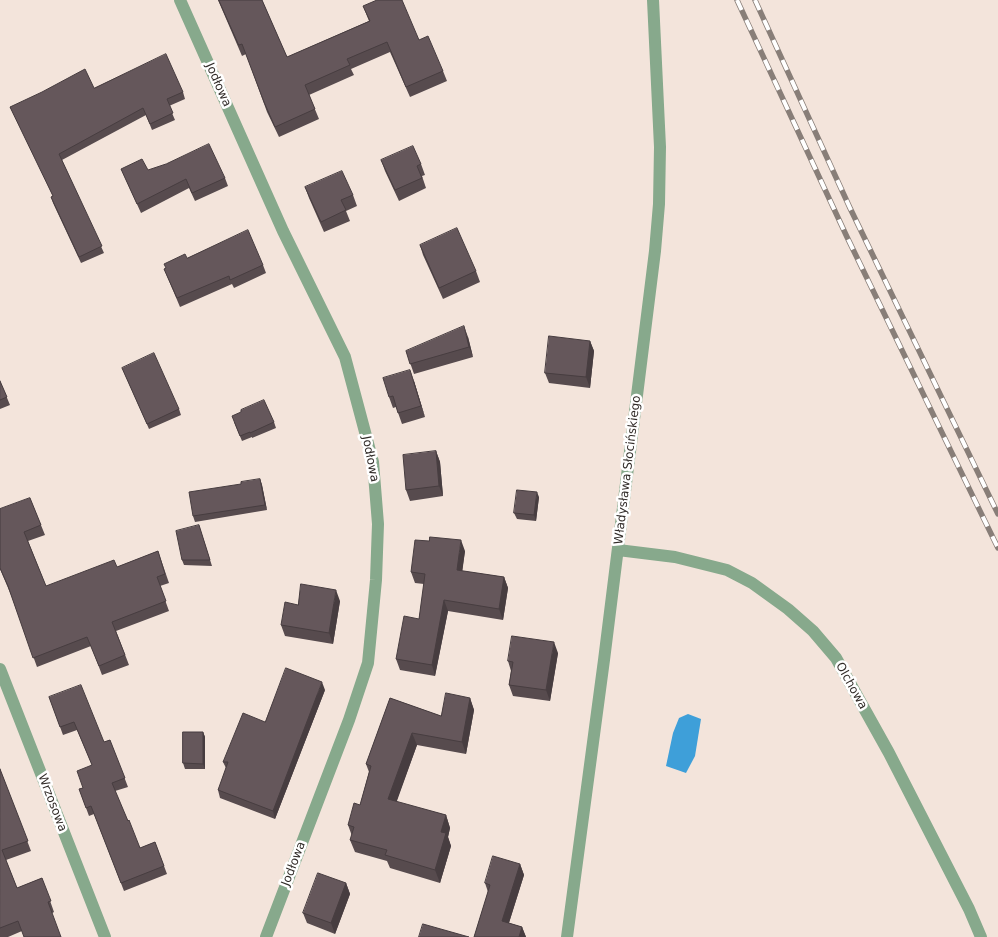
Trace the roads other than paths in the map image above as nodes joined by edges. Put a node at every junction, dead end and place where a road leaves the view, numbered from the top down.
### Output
1 (180, 0) edge
2 (653, 0) edge
3 (618, 550) junction
4 (0, 669) edge
5 (105, 937) edge
6 (266, 937) edge
7 (567, 937) edge
8 (981, 937) edge

1 - 6 street, Jodłowa
2 - 3 street, Władysława Słocińskiego
3 - 7 street, Władysława Słocińskiego
3 - 8 street, Olchowa
4 - 5 street, Wrzosowa

